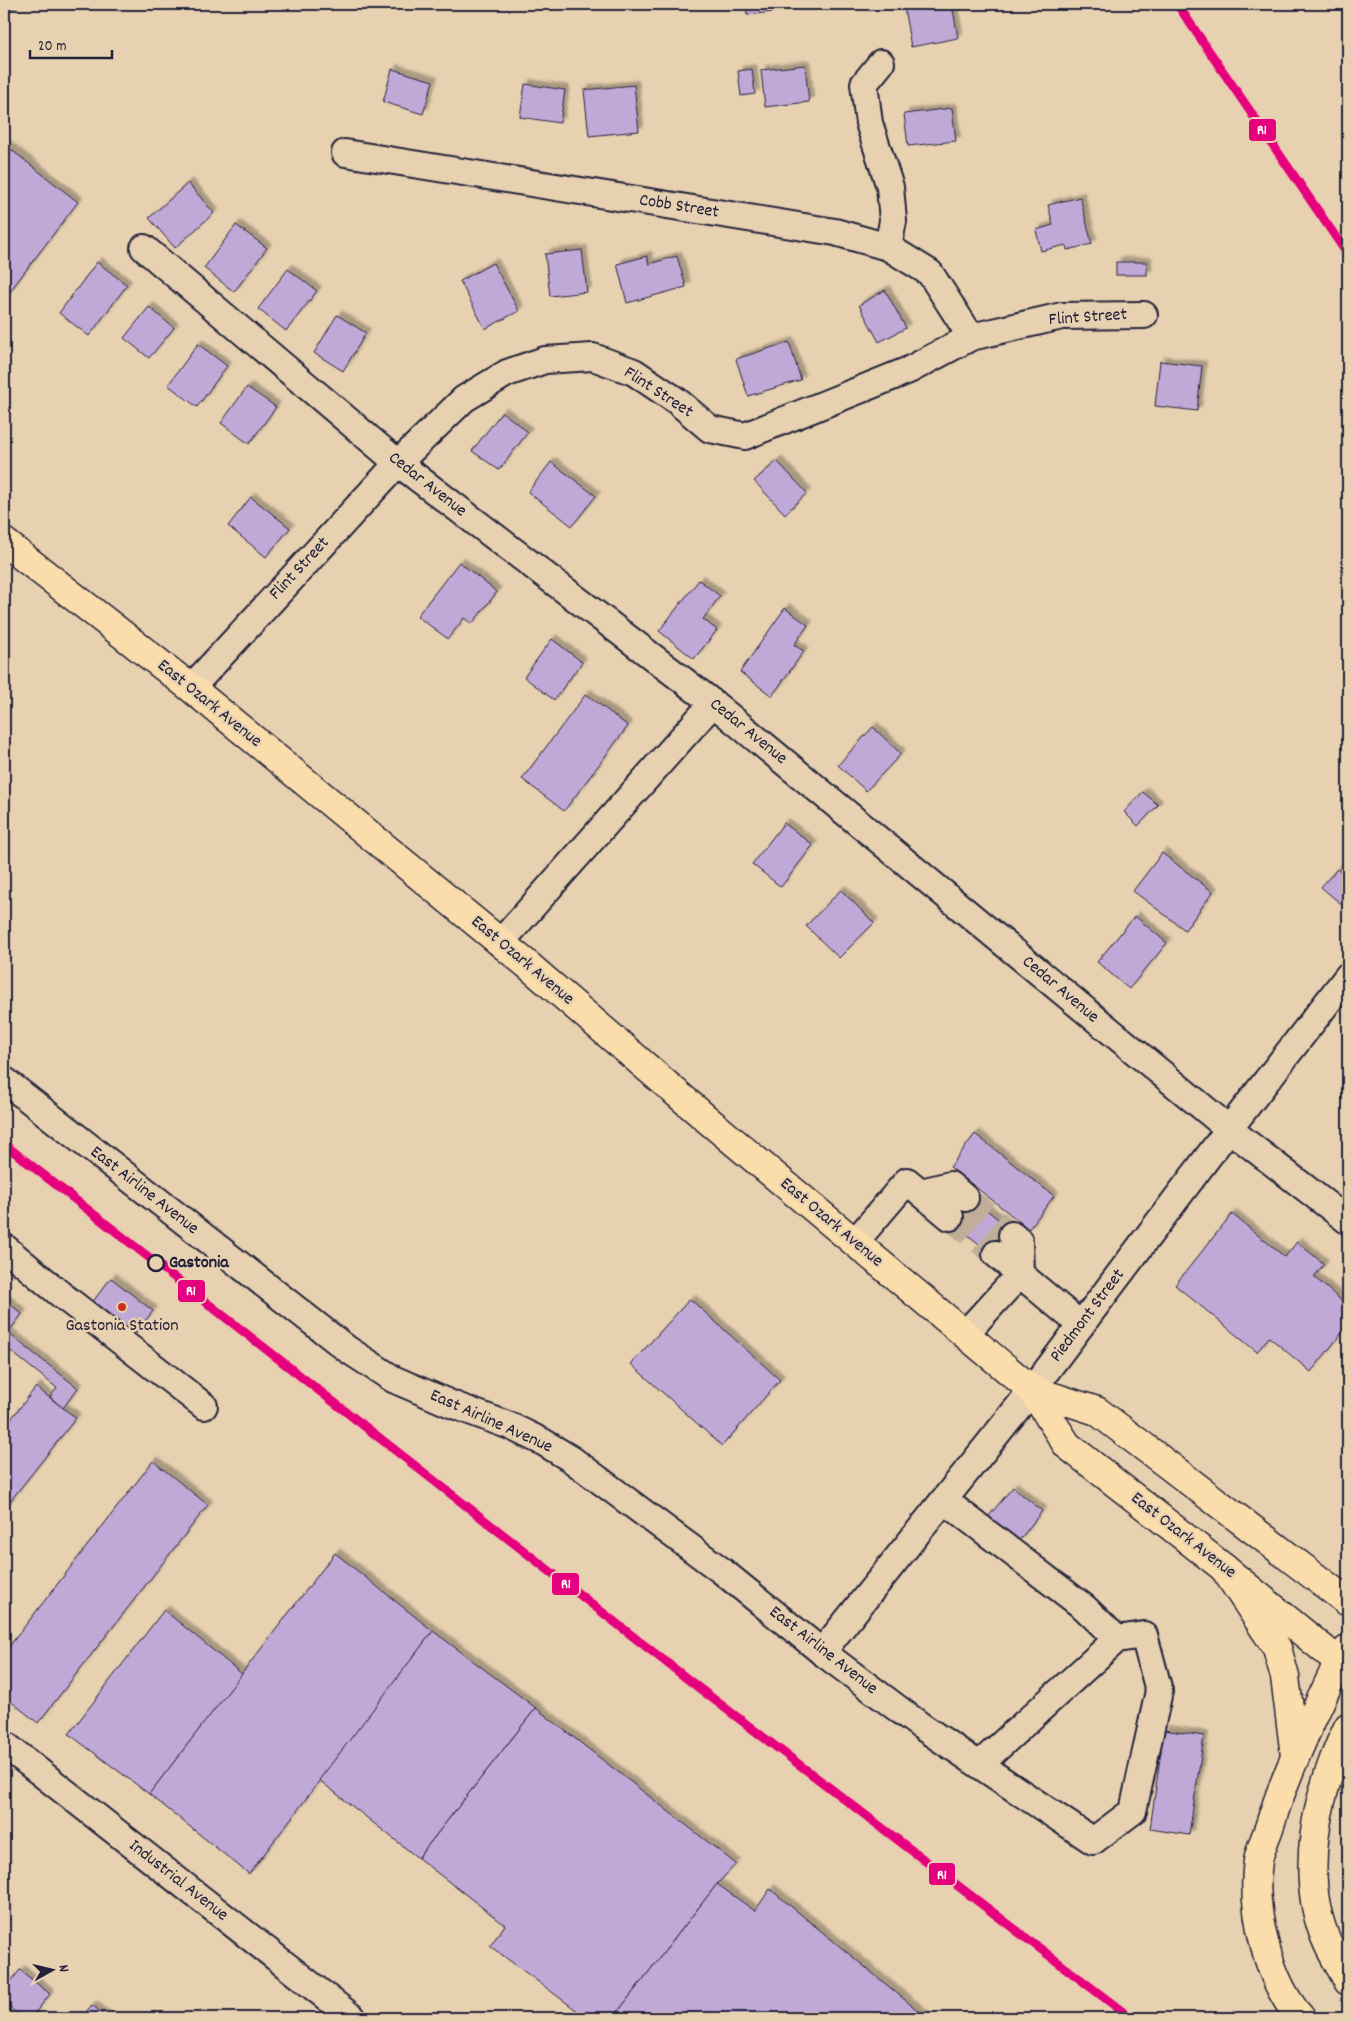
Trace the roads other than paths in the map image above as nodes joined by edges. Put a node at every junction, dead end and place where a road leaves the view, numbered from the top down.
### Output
1 (881, 63) dead end
2 (345, 153) dead end
3 (888, 247) junction
4 (144, 248) dead end
5 (1144, 314) dead end
6 (970, 337) junction
7 (398, 463) junction
8 (4, 542) edge
9 (191, 688) junction
10 (713, 703) junction
11 (500, 942) junction
12 (1348, 976) edge
13 (4, 1080) edge
14 (1229, 1129) junction
15 (958, 1207) tunnel mouth
16 (1348, 1221) edge
17 (855, 1242) junction
18 (1004, 1244) tunnel mouth
19 (4, 1247) edge
20 (1020, 1274) junction
21 (1082, 1325) junction
22 (965, 1334) junction
23 (1032, 1390) junction
24 (204, 1406) dead end
25 (944, 1500) junction
26 (1224, 1568) junction
27 (1348, 1602) edge
28 (1117, 1639) junction
29 (822, 1652) junction
30 (1345, 1660) edge
31 (1348, 1727) edge
32 (4, 1744) edge
33 (1295, 1756) junction
34 (979, 1765) junction
35 (1348, 1775) edge
36 (1317, 1816) junction
37 (1348, 1981) edge
38 (353, 2018) edge
39 (1301, 2018) edge

1 - 3 street
2 - 3 street, Cobb Street
3 - 6 street, Cobb Street
4 - 7 street, Cedar Avenue
5 - 6 street, Flint Street
6 - 7 street, Flint Street
7 - 9 street, Flint Street
7 - 10 street, Cedar Avenue
8 - 9 main road, East Ozark Avenue
9 - 11 main road, East Ozark Avenue
10 - 11 street
10 - 14 street, Cedar Avenue
11 - 17 main road, East Ozark Avenue
12 - 14 street, Piedmont Street
13 - 29 street, East Airline Avenue
14 - 16 street, Cedar Avenue
14 - 21 street, Piedmont Street
15 - 17 street
17 - 22 main road, East Ozark Avenue
18 - 20 street
19 - 24 street
20 - 21 street
20 - 22 street
21 - 23 street, Piedmont Street
22 - 23 main road, East Ozark Avenue
23 - 25 street, Piedmont Street
23 - 26 main road, East Ozark Avenue
23 - 27 main road, East Ozark Avenue
25 - 28 street
25 - 29 street, Piedmont Street
26 - 30 main road, East Ozark Avenue
26 - 33 main road
28 - 34 street
28 - 34 street, East Airline Avenue
29 - 34 street, East Airline Avenue
30 - 33 main road
31 - 36 main road
32 - 38 street, Industrial Avenue
33 - 39 main road
35 - 36 main road
36 - 37 main road

